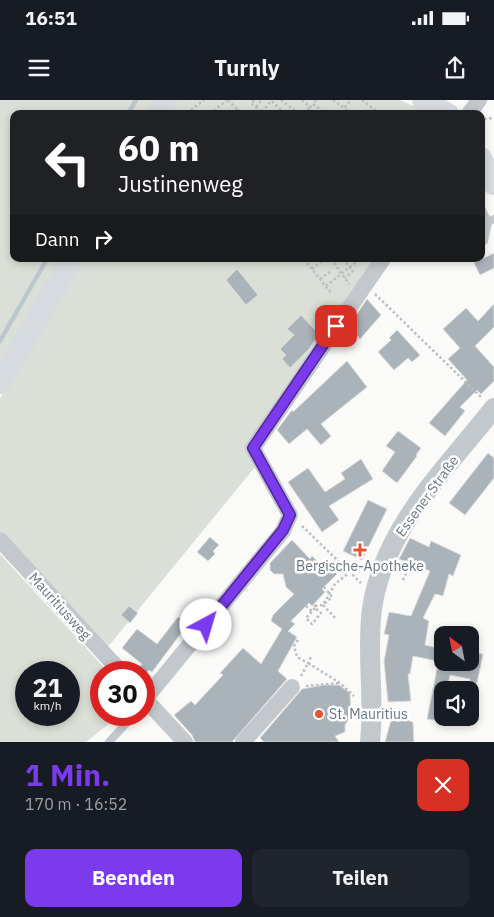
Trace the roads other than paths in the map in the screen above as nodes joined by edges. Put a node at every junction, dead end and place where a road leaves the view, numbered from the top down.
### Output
1 (423, 100) edge
2 (441, 110) edge
3 (485, 166) edge
4 (494, 184) edge
5 (488, 222) edge
6 (485, 236) edge
7 (70, 262) edge
8 (381, 262) edge
9 (0, 383) edge
10 (494, 408) edge
11 (0, 540) edge
12 (111, 661) edge
13 (155, 687) edge
14 (292, 687) road end
15 (155, 711) edge
16 (124, 726) edge
17 (109, 742) edge
18 (185, 742) edge
19 (243, 742) edge
20 (370, 742) edge

1 - 2 main road
3 - 4 main road
5 - 6 lane
7 - 9 main road
8 - 13 street
10 - 20 street, Essener Straße
11 - 12 street, Mauritiusweg
14 - 19 street
15 - 18 street
16 - 17 lane

